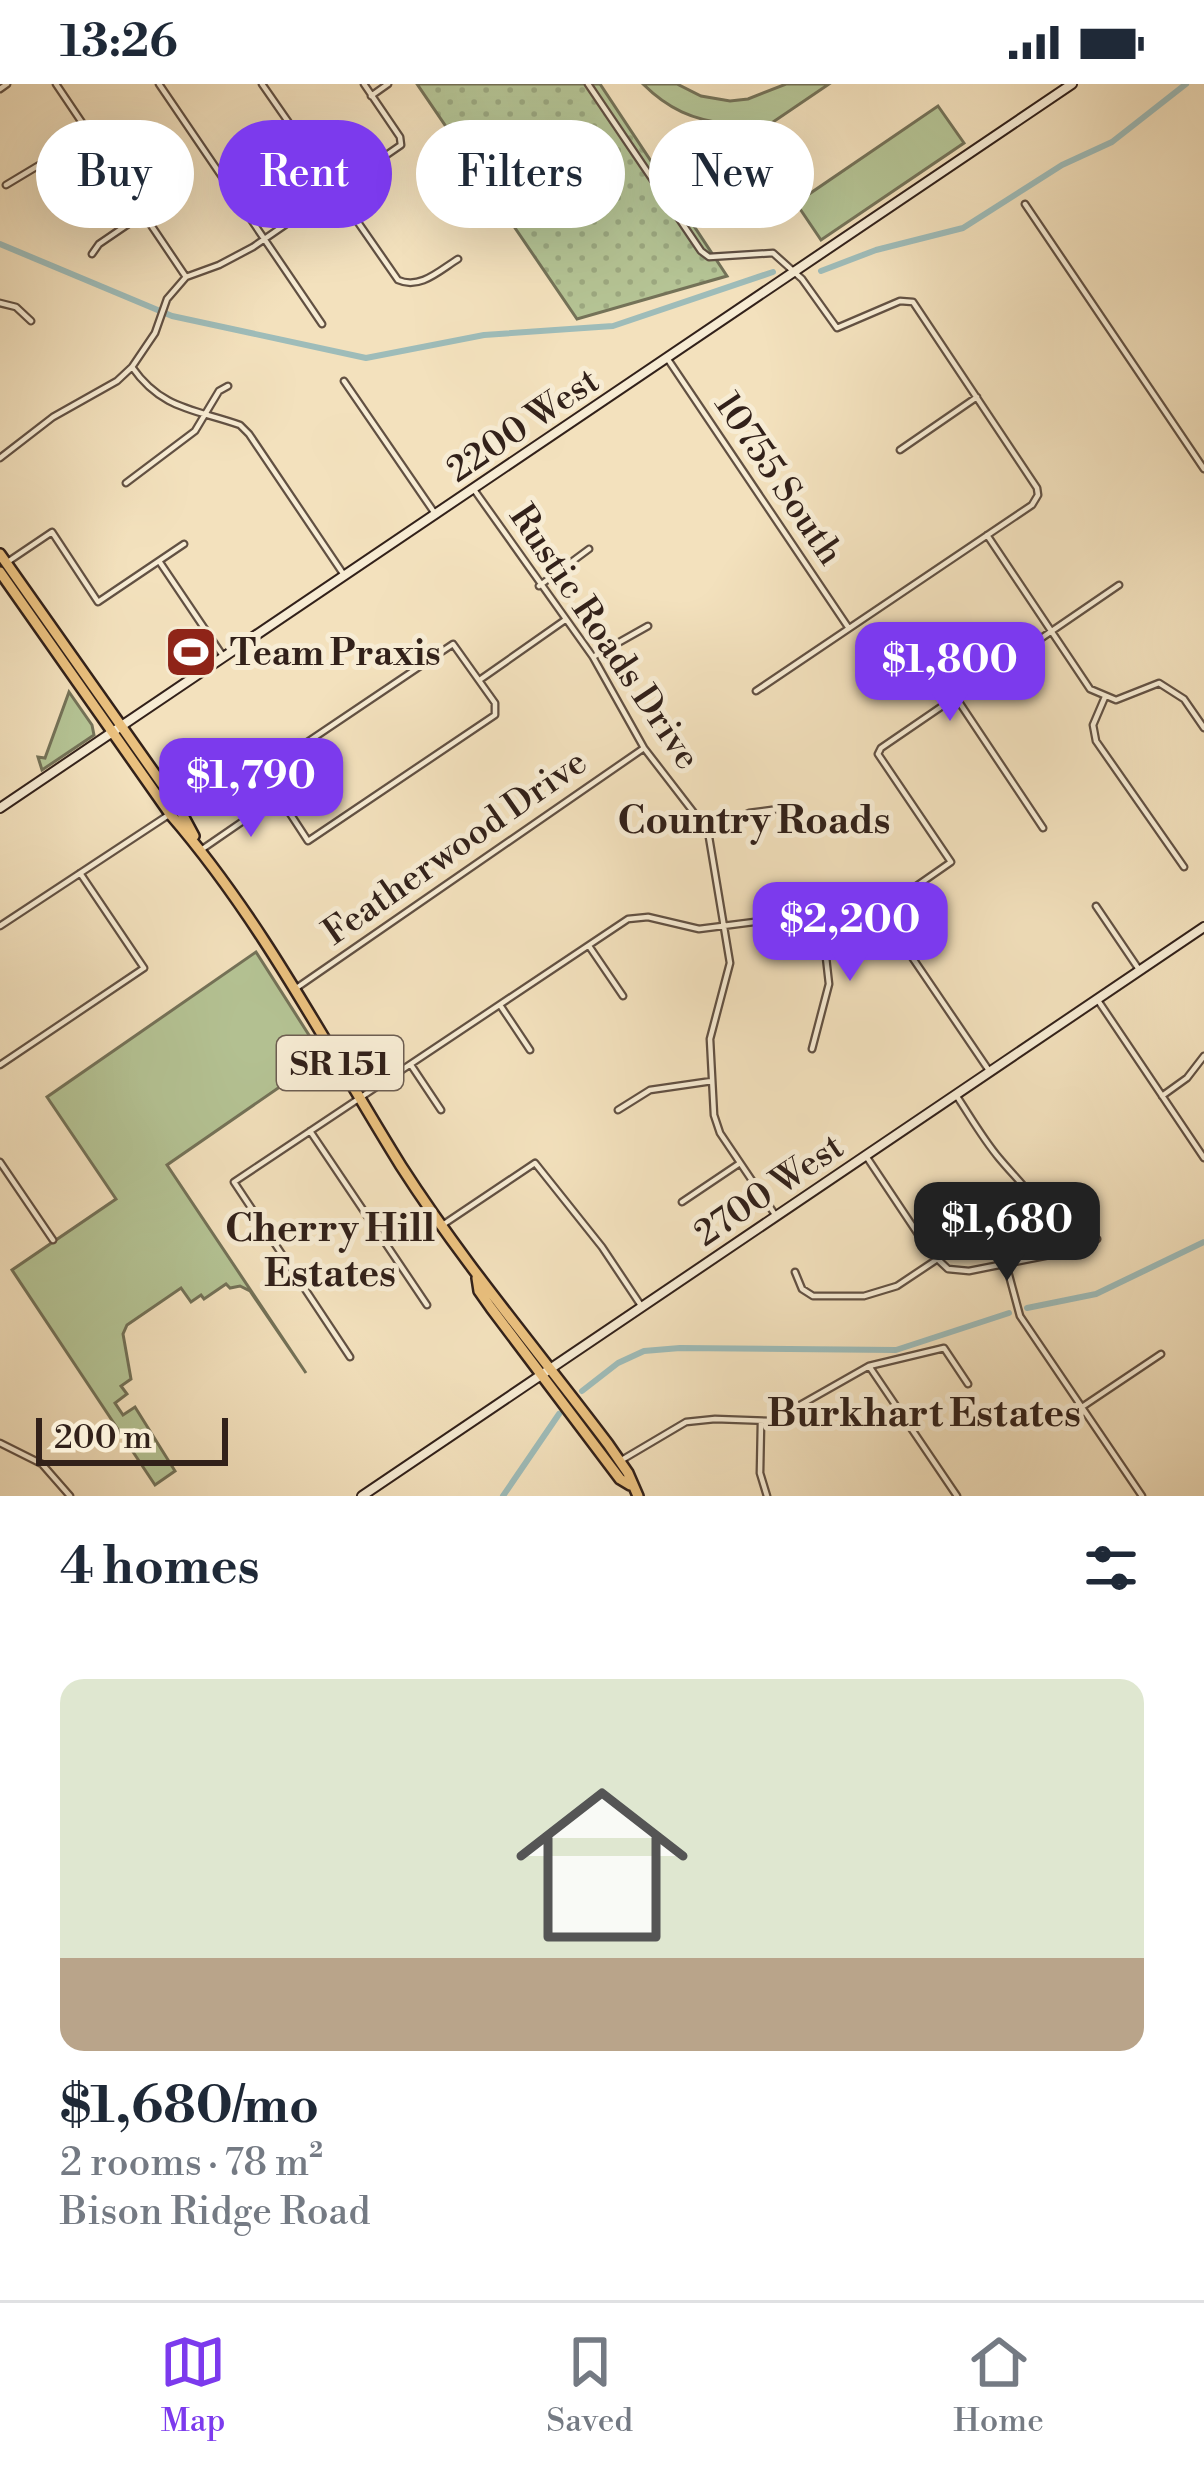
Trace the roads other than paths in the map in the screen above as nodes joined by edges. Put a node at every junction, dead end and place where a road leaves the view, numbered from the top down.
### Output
1 (56, 84) edge
2 (159, 84) edge
3 (262, 84) edge
4 (364, 84) edge
5 (388, 84) edge
6 (588, 84) edge
7 (1072, 84) edge
8 (371, 95) junction
9 (81, 120) edge
10 (287, 120) edge
11 (388, 120) edge
12 (392, 125) edge
13 (392, 152) edge
14 (36, 167) edge
15 (6, 185) dead end
16 (1024, 204) dead end
17 (122, 228) edge
18 (153, 228) edge
19 (281, 228) edge
20 (361, 228) edge
21 (265, 239) junction
22 (92, 254) dead end
23 (458, 259) dead end
24 (794, 272) junction
25 (186, 277) junction
26 (0, 303) edge
27 (31, 321) dead end
28 (322, 324) dead end
29 (667, 358) junction
30 (132, 367) junction
31 (344, 381) dead end
32 (228, 386) dead end
33 (977, 397) junction
34 (208, 414) junction
35 (900, 450) dead end
36 (0, 458) edge
37 (1204, 469) edge
38 (126, 483) dead end
39 (474, 489) junction
40 (436, 515) junction
41 (987, 535) junction
42 (184, 544) dead end
43 (589, 549) dead end
44 (159, 561) junction
45 (2, 563) edge
46 (344, 575) junction
47 (1119, 585) dead end
48 (539, 586) junction
49 (565, 620) junction
50 (648, 626) dead end
51 (849, 628) junction
52 (1050, 632) junction
53 (223, 656) junction
54 (593, 657) junction
55 (480, 680) junction
56 (755, 691) dead end
57 (955, 696) junction
58 (1105, 697) junction
59 (1204, 728) edge
60 (116, 729) junction
61 (644, 748) junction
62 (157, 786) junction
63 (278, 796) junction
64 (0, 808) edge
65 (779, 809) dead end
66 (170, 814) junction
67 (1043, 828) dead end
68 (708, 831) junction
69 (201, 850) junction
70 (1184, 867) dead end
71 (80, 874) junction
72 (1096, 906) dead end
73 (821, 914) junction
74 (882, 921) junction
75 (0, 926) edge
76 (725, 926) junction
77 (1204, 927) edge
78 (588, 944) junction
79 (1140, 970) junction
80 (295, 989) junction
81 (623, 996) dead end
82 (1097, 1000) junction
83 (499, 1004) junction
84 (812, 1049) dead end
85 (530, 1050) dead end
86 (1204, 1056) edge
87 (410, 1064) junction
88 (0, 1065) edge
89 (990, 1072) junction
90 (712, 1082) junction
91 (956, 1095) junction
92 (1162, 1096) junction
93 (361, 1097) junction
94 (441, 1110) dead end
95 (618, 1110) dead end
96 (310, 1130) junction
97 (866, 1156) junction
98 (1204, 1158) edge
99 (0, 1162) edge
100 (740, 1163) junction
101 (682, 1202) dead end
102 (776, 1216) junction
103 (441, 1226) junction
104 (1097, 1239) dead end
105 (53, 1240) dead end
106 (1060, 1253) junction
107 (936, 1260) junction
108 (1006, 1264) junction
109 (796, 1272) dead end
110 (427, 1305) dead end
111 (642, 1307) junction
112 (1161, 1354) dead end
113 (350, 1357) dead end
114 (869, 1366) junction
115 (547, 1372) junction
116 (968, 1384) dead end
117 (1082, 1407) junction
118 (761, 1422) junction
119 (0, 1443) edge
120 (620, 1461) junction
121 (630, 1485) junction
122 (70, 1496) edge
123 (362, 1496) edge
124 (638, 1496) edge
125 (767, 1496) edge
126 (957, 1496) edge
127 (1142, 1496) edge

1 - 9 street
2 - 21 street
3 - 10 street
4 - 8 street
5 - 8 street
6 - 24 street
7 - 24 street, 2200 West
8 - 11 street
12 - 13 street
14 - 15 street
16 - 37 street
17 - 22 street
18 - 25 street
19 - 21 street
20 - 23 street
21 - 25 street
21 - 28 street
24 - 29 street, 2200 West
24 - 33 street
25 - 30 street
26 - 27 street
29 - 39 street, 2200 West
29 - 51 street, 10755 South
30 - 34 street
30 - 36 street
31 - 40 street
32 - 34 street
33 - 35 street
33 - 41 street
34 - 38 street
34 - 46 street
39 - 40 street, 2200 West
39 - 48 street, Rustic Roads Drive
40 - 46 street, 2200 West
41 - 51 street
41 - 52 street
42 - 44 street
43 - 48 street
44 - 45 street
44 - 53 street
45 - 60 main road, SR 151
45 - 60 main road, SR 151
46 - 53 street, 2200 West
47 - 52 street
48 - 49 street, Rustic Roads Drive
49 - 54 street, Rustic Roads Drive
49 - 55 street
50 - 54 street
51 - 56 street
52 - 57 street
52 - 58 street
53 - 60 street, 2200 West
54 - 61 street, Rustic Roads Drive
55 - 63 street
55 - 63 street
57 - 67 street
57 - 74 street
58 - 59 street
58 - 70 street
60 - 62 main road, SR 151
60 - 64 street, 2200 West
61 - 68 street, Rustic Roads Drive
61 - 80 street, Featherwood Drive
62 - 66 main road, SR 151
62 - 69 main road, SR 151
63 - 69 street
65 - 68 street
66 - 69 main road, SR 151
66 - 71 street
68 - 76 street, Rustic Roads Drive
69 - 80 main road, SR 151
71 - 75 street
71 - 88 street
72 - 79 street
73 - 74 street
73 - 76 street
73 - 84 street
74 - 89 street
76 - 78 street
76 - 90 street, Rustic Roads Drive
77 - 79 street, 2700 West
78 - 81 street
78 - 83 street
79 - 82 street, 2700 West
80 - 93 main road, SR 151
82 - 89 street, 2700 West
82 - 92 street
83 - 85 street
83 - 87 street
86 - 92 street
87 - 93 street
87 - 94 street
89 - 91 street, 2700 West
90 - 95 street
90 - 100 street, Rustic Roads Drive
91 - 97 street, 2700 West
91 - 106 street
92 - 98 street
93 - 96 street
93 - 103 main road, SR 151
96 - 110 street
96 - 113 street
97 - 102 street, 2700 West
97 - 107 street
99 - 105 street
100 - 101 street
100 - 102 street, Rustic Roads Drive
102 - 111 street, 2700 West
103 - 111 street
103 - 115 main road, SR 151
104 - 106 street
106 - 108 street
107 - 108 street
107 - 109 street
108 - 117 street
111 - 115 street, 2700 West
112 - 117 street
114 - 116 street
114 - 118 street
114 - 126 street
115 - 120 main road, SR 151
115 - 121 main road, SR 151
115 - 123 street, 2700 West
117 - 127 street
118 - 120 street
118 - 125 street
119 - 122 street
120 - 121 main road, SR 151
121 - 124 main road, SR 151

